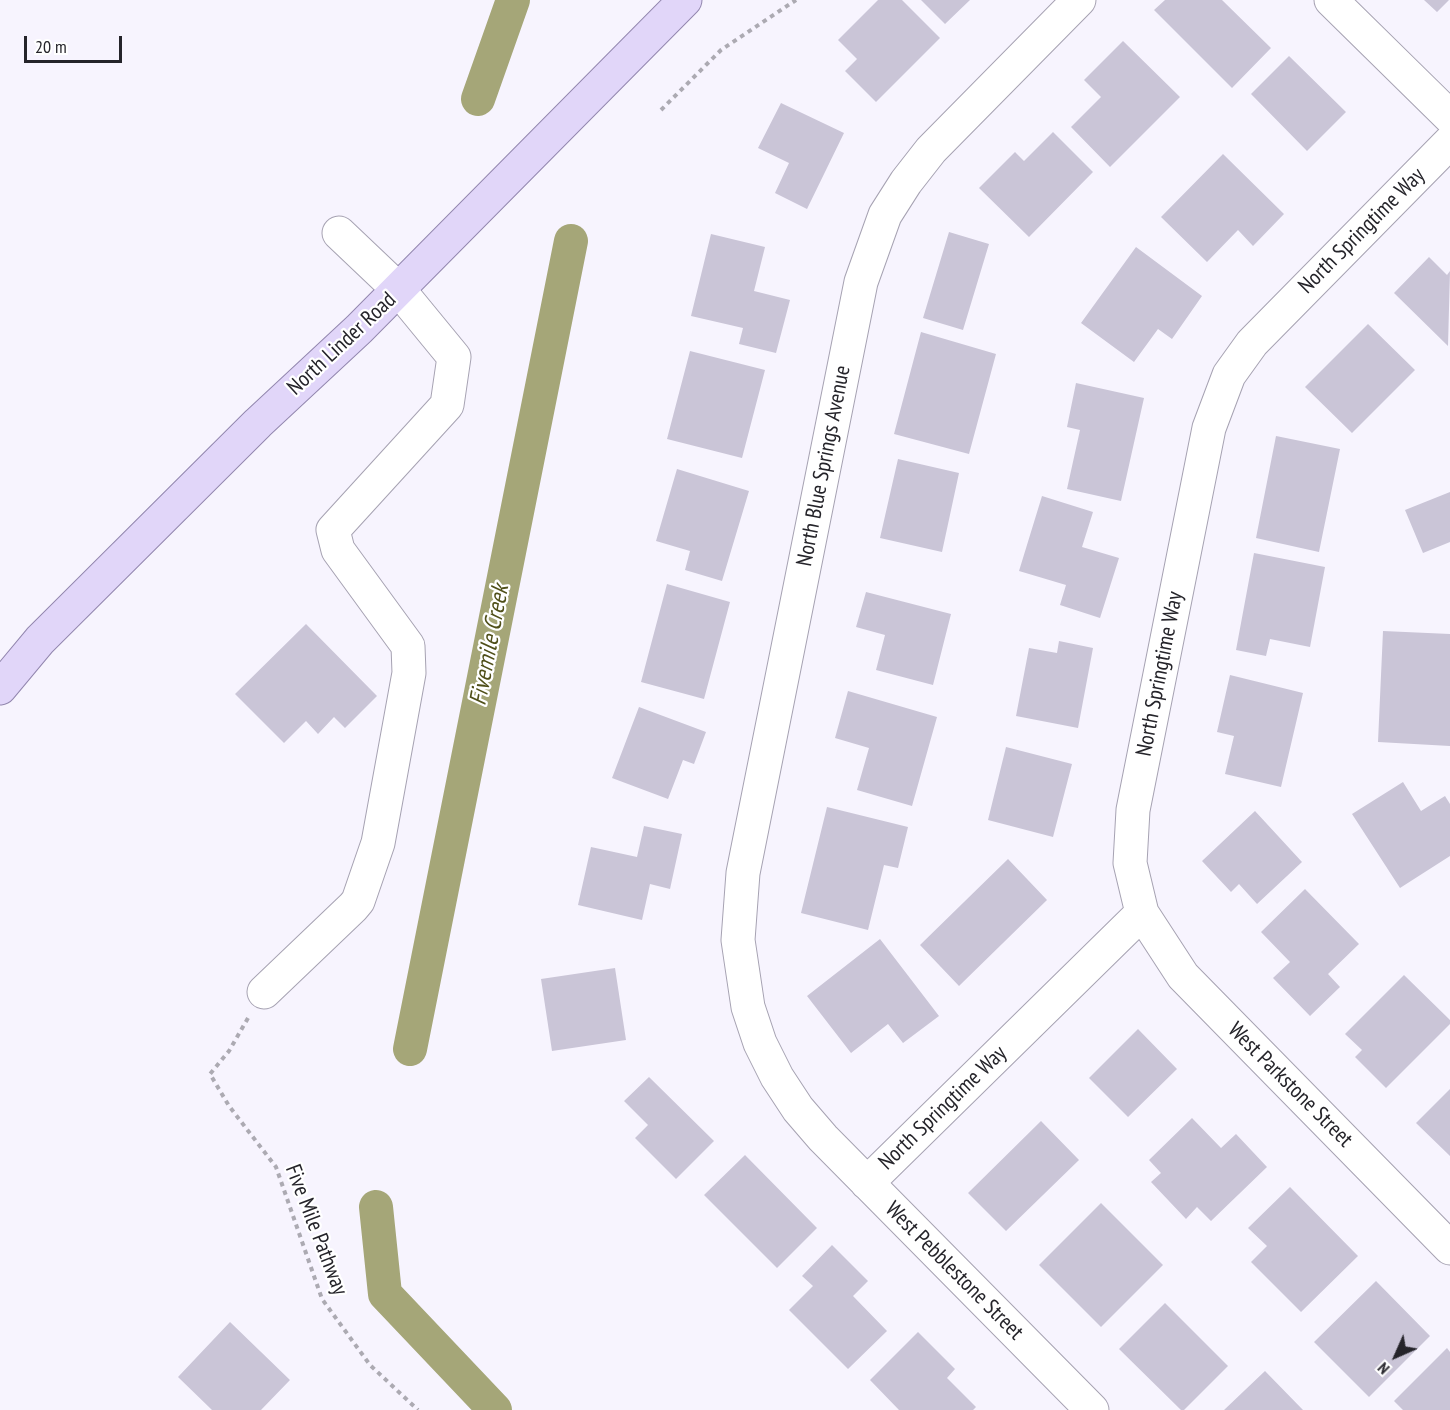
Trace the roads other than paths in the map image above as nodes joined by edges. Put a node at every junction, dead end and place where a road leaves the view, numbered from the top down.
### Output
1 (685, 0) edge
2 (1079, 0) edge
3 (1331, 0) edge
4 (1450, 117) edge
5 (1450, 141) edge
6 (339, 232) dead end
7 (399, 290) junction
8 (0, 688) edge
9 (1142, 913) junction
10 (264, 992) road end
11 (748, 1007) joint
12 (867, 1183) junction
13 (1450, 1248) edge
14 (1092, 1410) edge

1 - 7 main road, North Linder Road
2 - 11 street, North Blue Springs Avenue
3 - 4 street
5 - 9 street, North Springtime Way
6 - 7 street
7 - 8 main road, North Linder Road
7 - 10 street
9 - 12 street, North Springtime Way
9 - 13 street, West Parkstone Street
11 - 12 street, West Pebblestone Street
12 - 14 street, West Pebblestone Street

